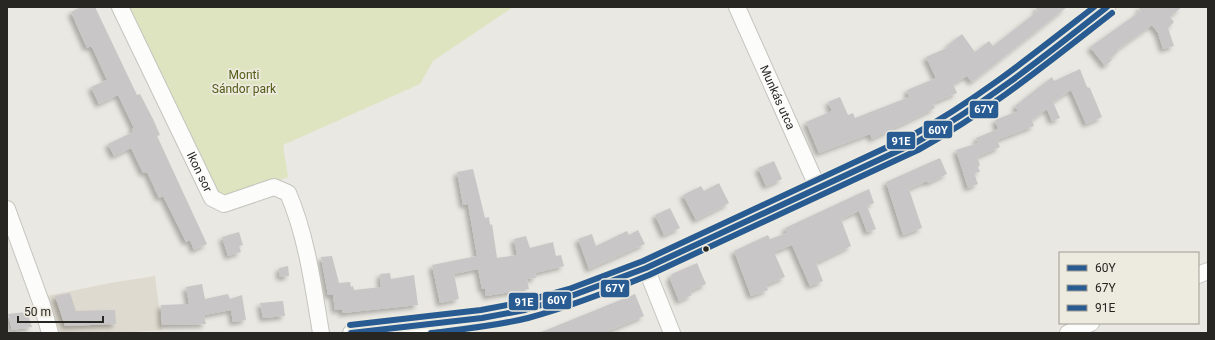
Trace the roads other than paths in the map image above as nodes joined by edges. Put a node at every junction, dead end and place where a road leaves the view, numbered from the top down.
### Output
1 (120, 7) edge
2 (737, 7) edge
3 (1107, 7) edge
4 (818, 188) junction
5 (7, 209) edge
6 (646, 268) junction
7 (1089, 324) edge
8 (50, 333) edge
9 (322, 333) edge
10 (351, 333) edge
11 (672, 333) edge
12 (1068, 333) edge

1 - 9 street, Ikon sor
2 - 4 street, Munkás utca
3 - 4 street
4 - 6 street
5 - 8 street
6 - 10 street
6 - 11 street
7 - 12 street

